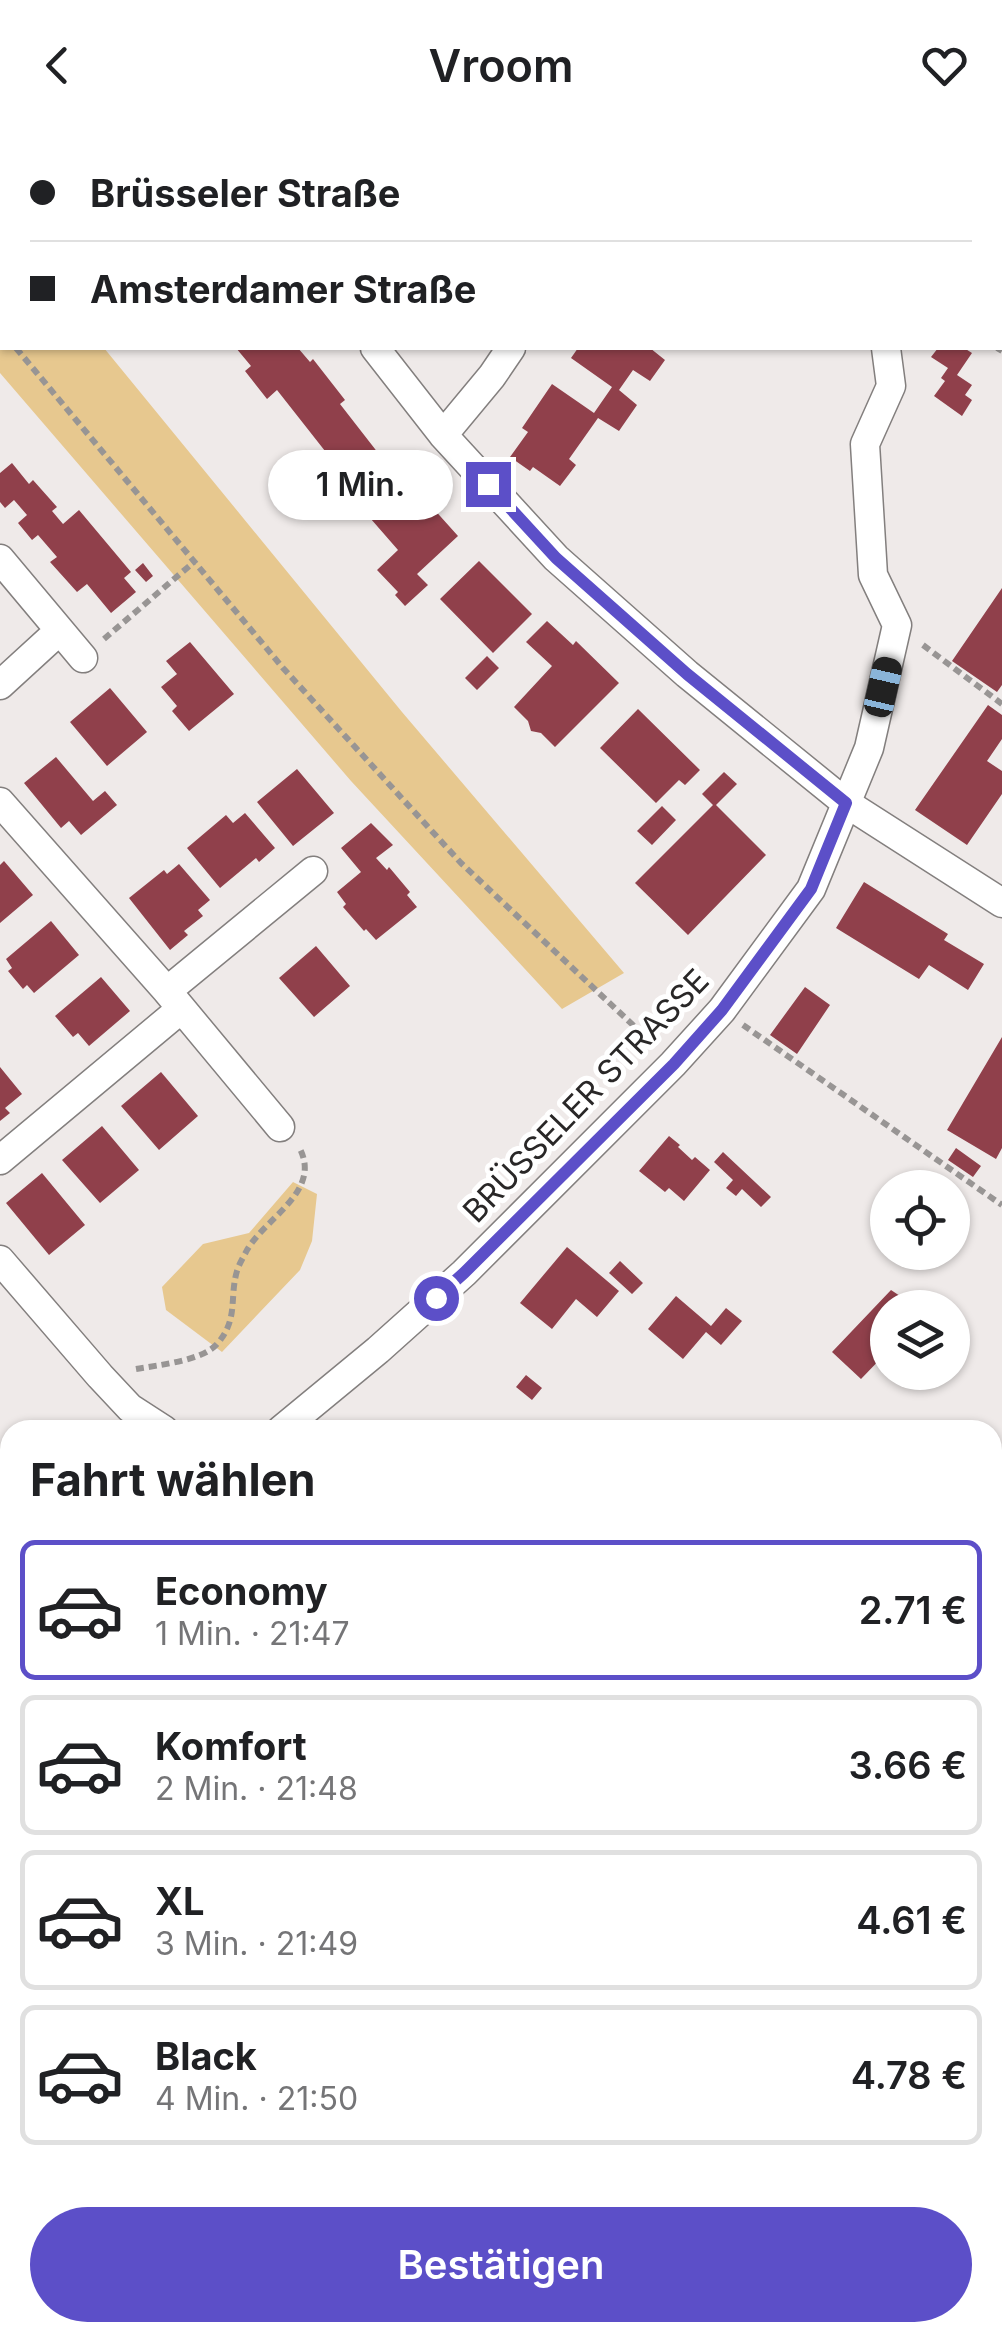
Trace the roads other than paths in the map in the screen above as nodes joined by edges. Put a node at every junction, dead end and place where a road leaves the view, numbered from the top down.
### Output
1 (377, 350) edge
2 (510, 350) edge
3 (886, 350) edge
4 (442, 435) junction
5 (0, 559) edge
6 (60, 631) junction
7 (83, 658) road end
8 (0, 686) edge
9 (0, 802) edge
10 (846, 803) junction
11 (313, 870) dead end
12 (1002, 903) edge
13 (174, 1000) junction
14 (280, 1126) road end
15 (0, 1160) edge
16 (0, 1260) edge
17 (149, 1420) edge
18 (293, 1420) edge

1 - 4 street
2 - 4 street
3 - 10 street, BRÜSSELER STRASSE
4 - 10 street
5 - 6 street
6 - 7 street
6 - 8 street
9 - 13 street
10 - 12 street
10 - 18 street, BRÜSSELER STRASSE
11 - 13 street
13 - 14 street
13 - 15 street
16 - 17 street

